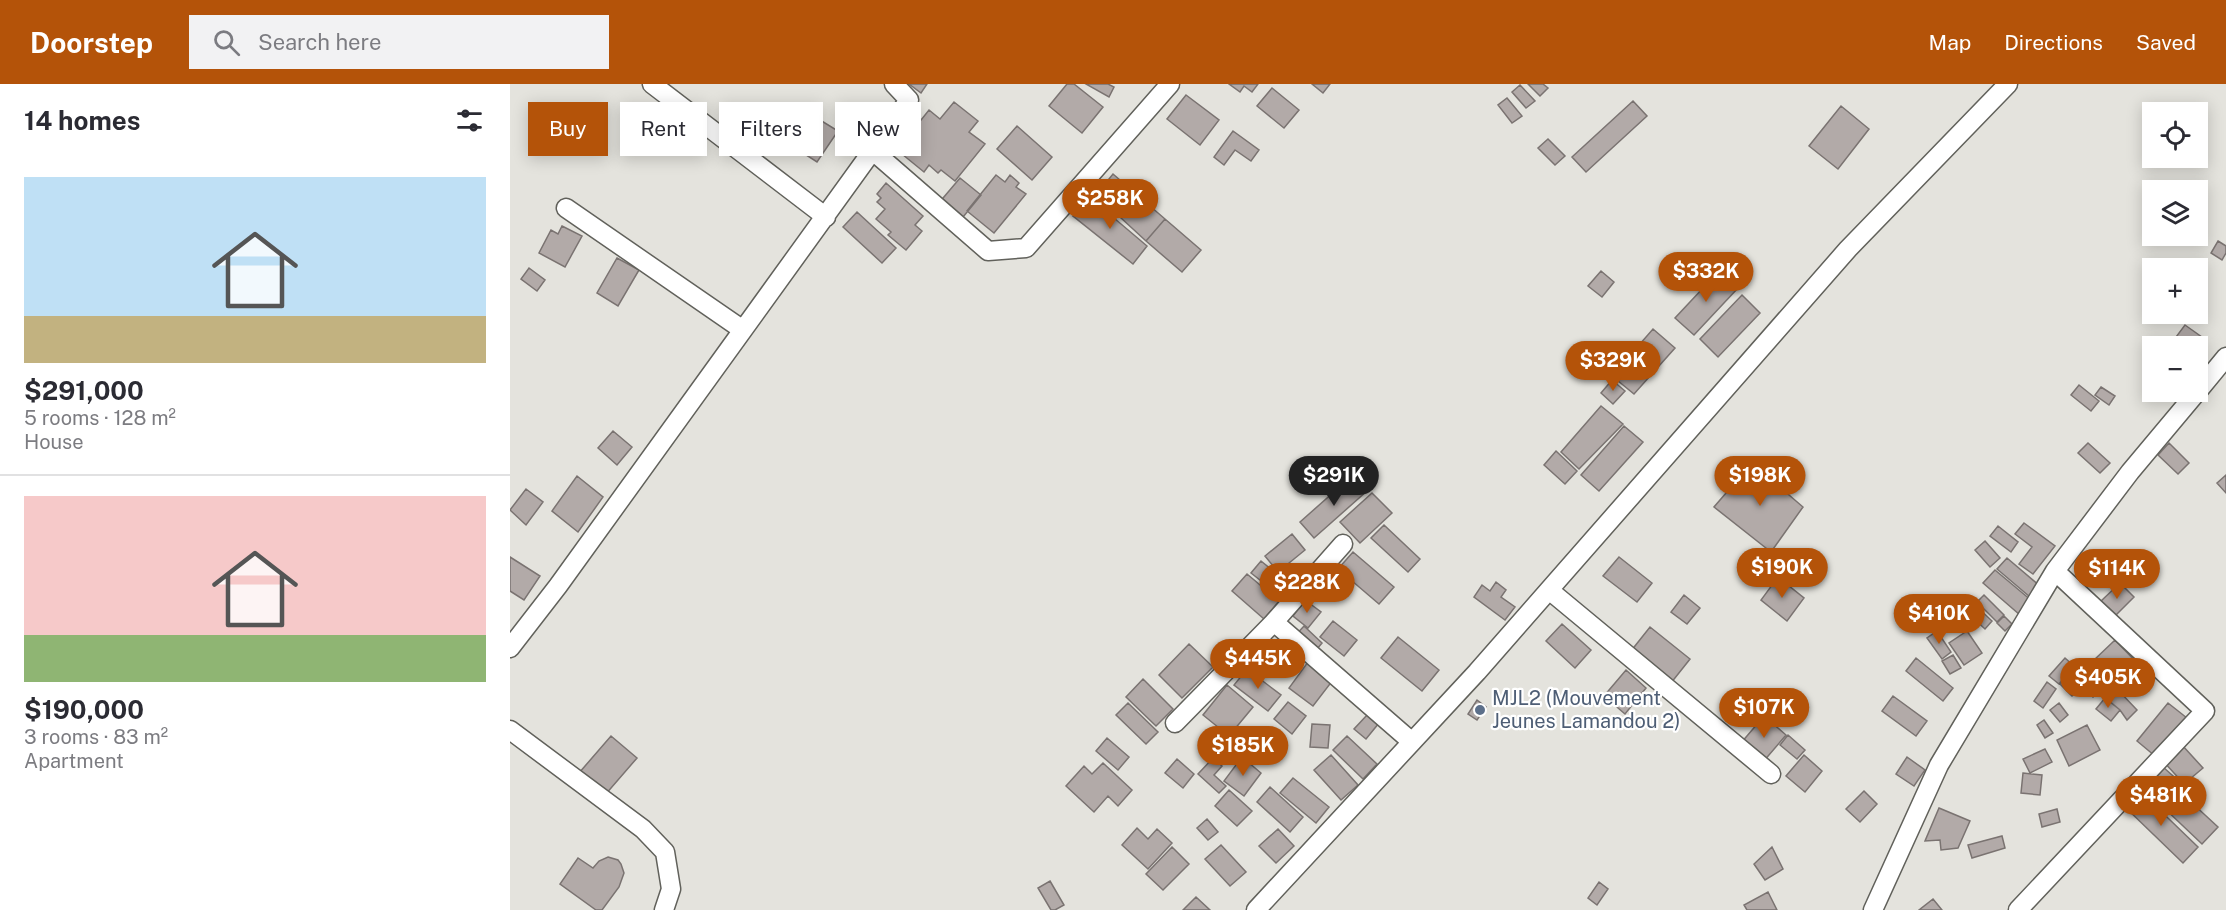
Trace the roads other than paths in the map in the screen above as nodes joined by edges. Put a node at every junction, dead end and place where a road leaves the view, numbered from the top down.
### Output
1 (652, 84) edge
2 (894, 84) edge
3 (1170, 84) edge
4 (2008, 84) edge
5 (908, 102) edge
6 (869, 156) edge
7 (879, 156) edge
8 (566, 208) dead end
9 (826, 217) junction
10 (743, 330) junction
11 (2226, 357) edge
12 (2208, 378) edge
13 (2188, 402) edge
14 (1343, 544) dead end
15 (2055, 571) junction
16 (1549, 590) junction
17 (1274, 622) junction
18 (510, 648) edge
19 (1175, 723) dead end
20 (510, 730) edge
21 (1412, 742) junction
22 (1770, 774) dead end
23 (664, 910) edge
24 (1256, 910) edge
25 (1873, 910) edge
26 (2018, 910) edge

1 - 9 street
2 - 5 street
3 - 7 street
4 - 16 street
6 - 9 street
8 - 10 street
9 - 10 street
10 - 18 street
11 - 12 street
13 - 15 street
14 - 17 street
15 - 25 street
15 - 26 street
16 - 21 street
16 - 22 street
17 - 19 street
17 - 21 street
20 - 23 street
21 - 24 street

